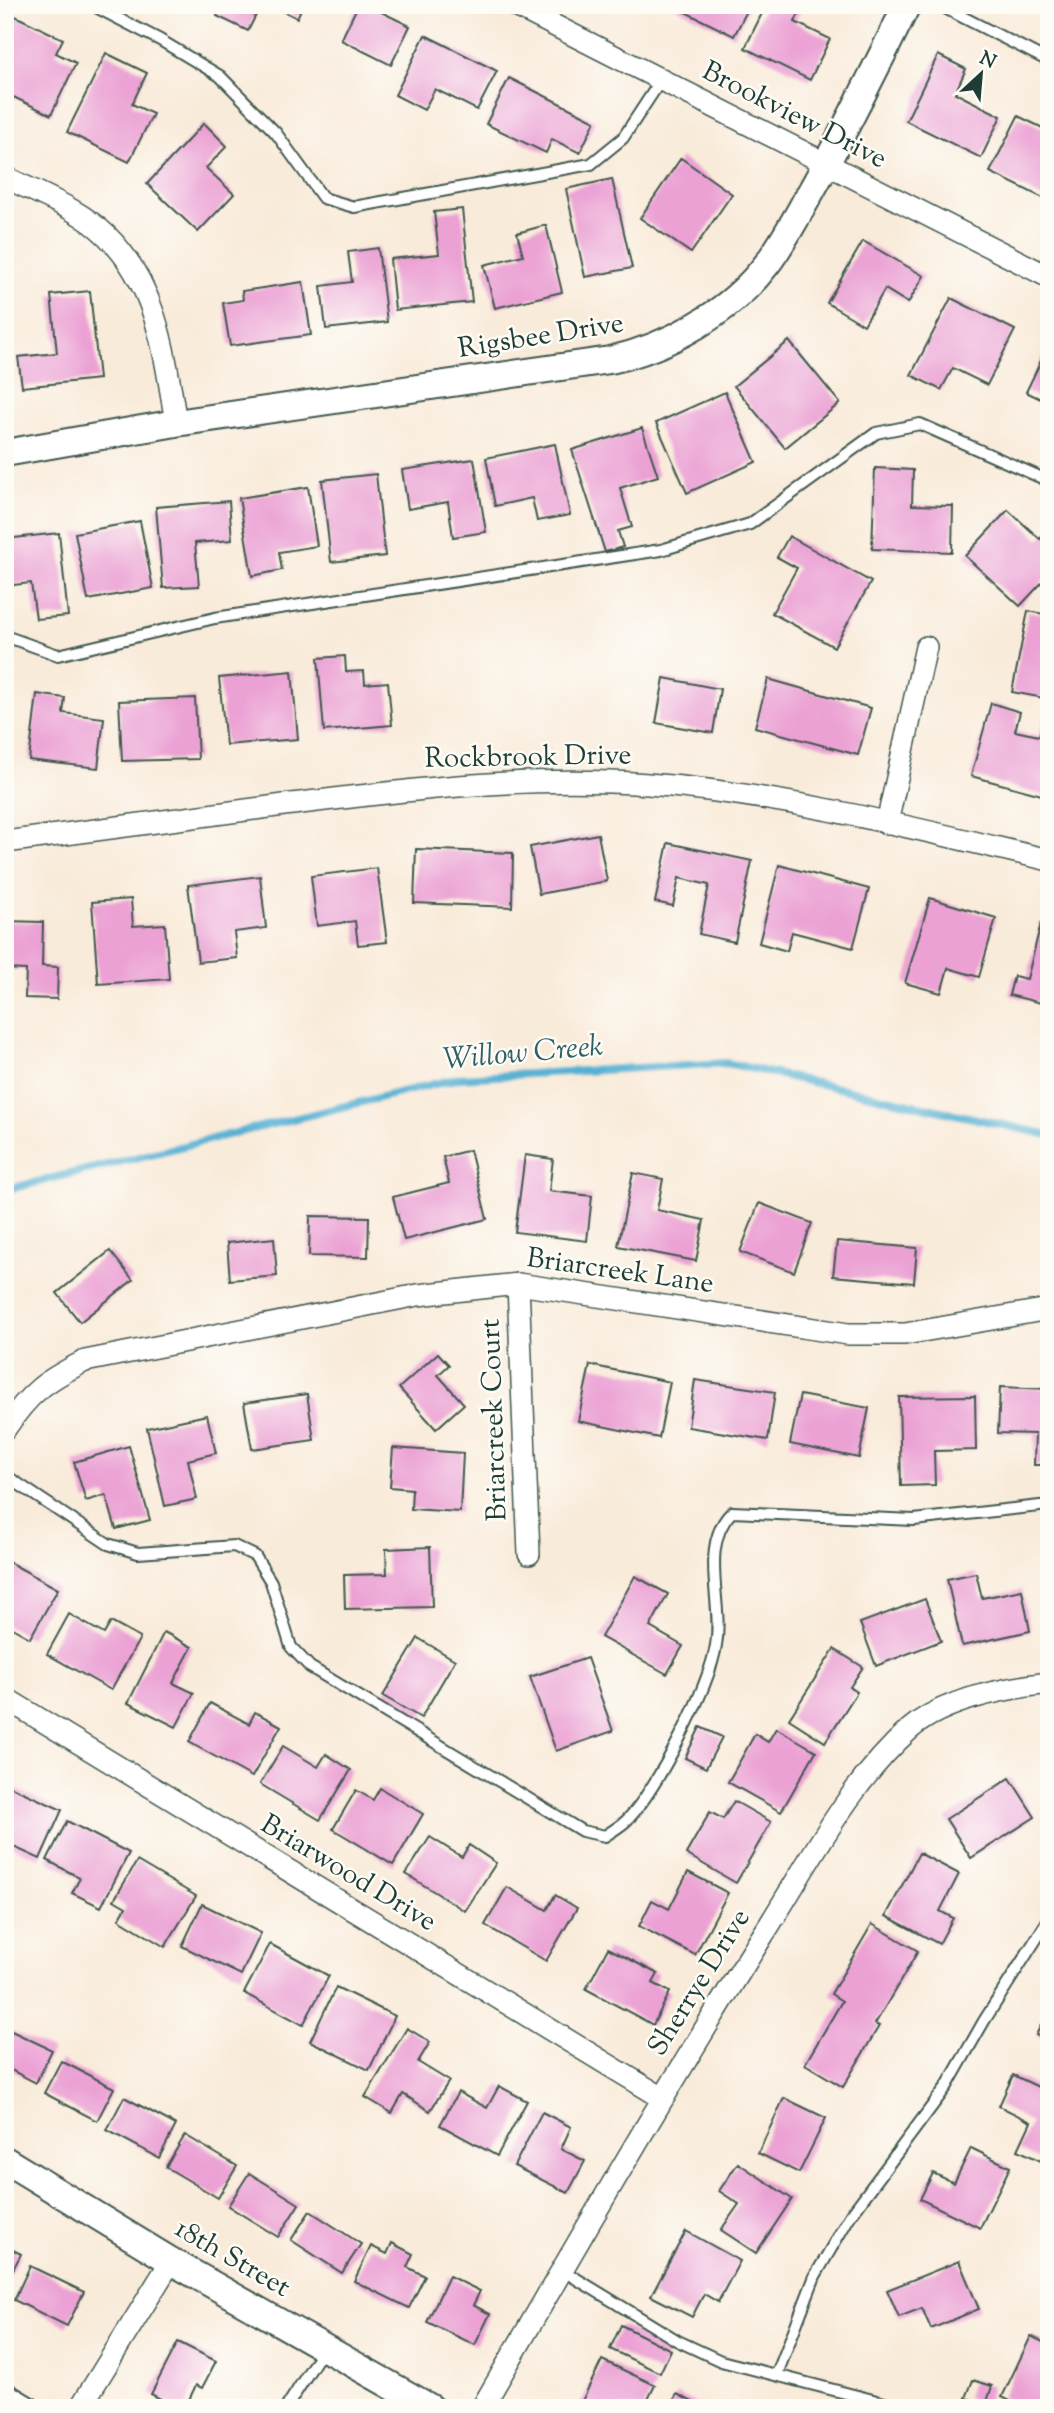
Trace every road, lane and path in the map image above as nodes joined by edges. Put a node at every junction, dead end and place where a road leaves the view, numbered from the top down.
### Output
1 (92, 5) edge
2 (514, 5) edge
3 (907, 5) edge
4 (939, 5) edge
5 (1049, 61) edge
6 (662, 80) junction
7 (827, 164) junction
8 (5, 177) edge
9 (1049, 277) edge
10 (176, 423) junction
11 (5, 453) edge
12 (1049, 481) edge
13 (5, 636) edge
14 (926, 647) dead end
15 (887, 823) junction
16 (5, 842) edge
17 (1049, 860) edge
18 (518, 1284) junction
19 (1049, 1309) edge
20 (5, 1429) edge
21 (5, 1475) edge
22 (1049, 1505) edge
23 (529, 1554) dead end
24 (1049, 1683) edge
25 (5, 1698) edge
26 (1049, 1919) edge
27 (661, 2097) junction
28 (5, 2160) edge
29 (171, 2261) junction
30 (562, 2270) junction
31 (324, 2348) junction
32 (778, 2374) junction
33 (5, 2386) edge
34 (40, 2408) edge
35 (80, 2408) edge
36 (286, 2408) edge
37 (431, 2408) edge
38 (482, 2408) edge
39 (904, 2408) edge

1 - 6 lane
2 - 6 street, Brookview Drive
3 - 7 street, Rigsbee Drive
4 - 5 lane
6 - 7 street, Brookview Drive
7 - 9 street, Brookview Drive
7 - 10 street, Rigsbee Drive
8 - 10 street
10 - 11 street, Rigsbee Drive
12 - 13 lane
14 - 15 street
15 - 16 street, Rockbrook Drive
15 - 17 street, Rockbrook Drive
18 - 19 street, Briarcreek Lane
18 - 20 street, Briarcreek Lane
18 - 23 street, Briarcreek Court
21 - 22 lane
24 - 27 street, Sherrye Drive
25 - 27 street, Briarwood Drive
26 - 32 lane
27 - 30 street, Sherrye Drive
28 - 29 street, 18th Street
29 - 31 street, 18th Street
29 - 35 street
30 - 32 lane
30 - 38 street, Sherrye Drive
31 - 36 lane
31 - 37 street, 18th Street
32 - 39 lane
33 - 34 lane

